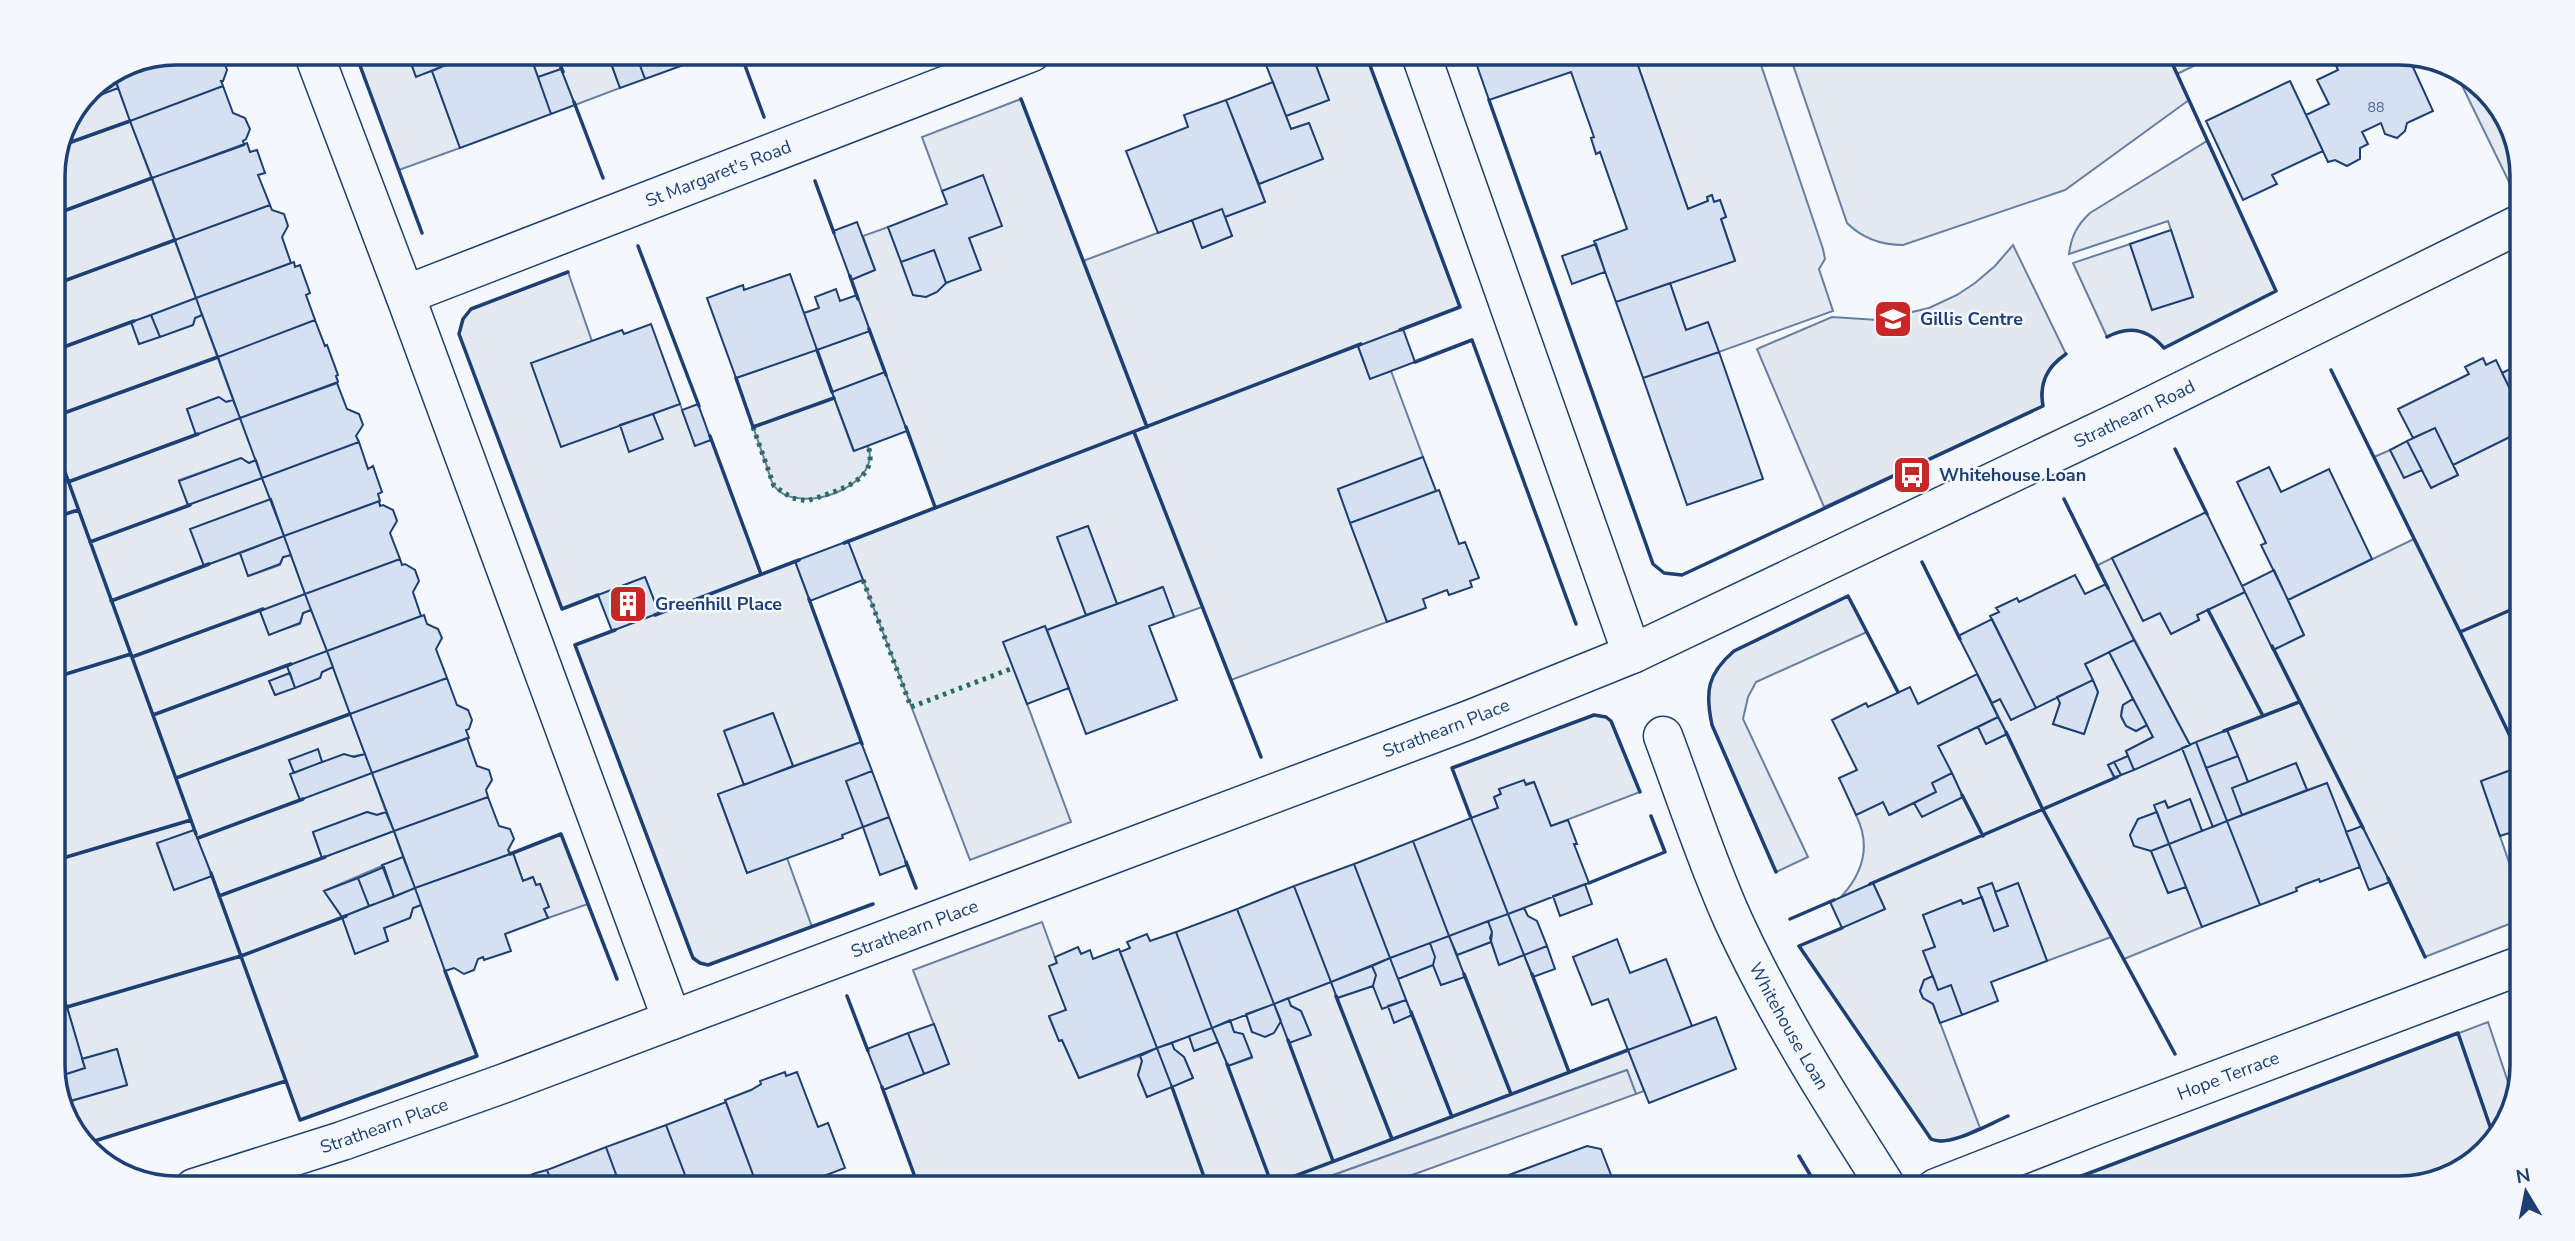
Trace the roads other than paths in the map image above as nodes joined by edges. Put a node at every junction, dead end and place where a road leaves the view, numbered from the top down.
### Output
1 (318, 65) edge
2 (998, 65) edge
3 (1425, 65) edge
4 (2510, 229) edge
5 (405, 295) junction
6 (1632, 654) junction
7 (1663, 736) dead end
8 (2510, 970) edge
9 (672, 1020) junction
10 (232, 1176) edge
11 (1879, 1176) edge
12 (1967, 1176) edge

1 - 5 street
2 - 5 street, St Margaret's Road
3 - 6 street
4 - 6 street, Strathearn Road
5 - 9 street
6 - 9 street, Strathearn Place
7 - 11 street, Whitehouse Loan
8 - 12 street, Hope Terrace
9 - 10 street, Strathearn Place

